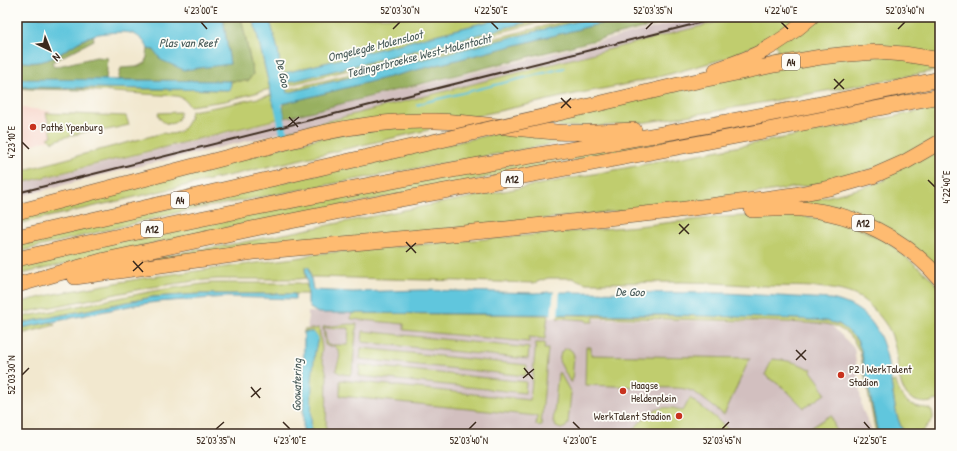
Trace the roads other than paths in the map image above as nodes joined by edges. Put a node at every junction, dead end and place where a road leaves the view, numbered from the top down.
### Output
1 (811, 17) edge
2 (940, 60) edge
3 (940, 80) edge
4 (678, 85) junction
5 (940, 96) edge
6 (695, 128) junction
7 (940, 142) edge
8 (17, 212) edge
9 (663, 212) junction
10 (17, 237) edge
11 (17, 259) edge
12 (940, 279) edge
13 (18, 284) edge

1 - 4 highway, A4
2 - 4 highway, A4
3 - 6 highway, A12
4 - 10 highway, A4, bridge
5 - 13 highway, A12
6 - 8 highway, A12
6 - 11 highway, A12
7 - 9 highway, A12
9 - 12 highway, A12
9 - 13 highway, A12

